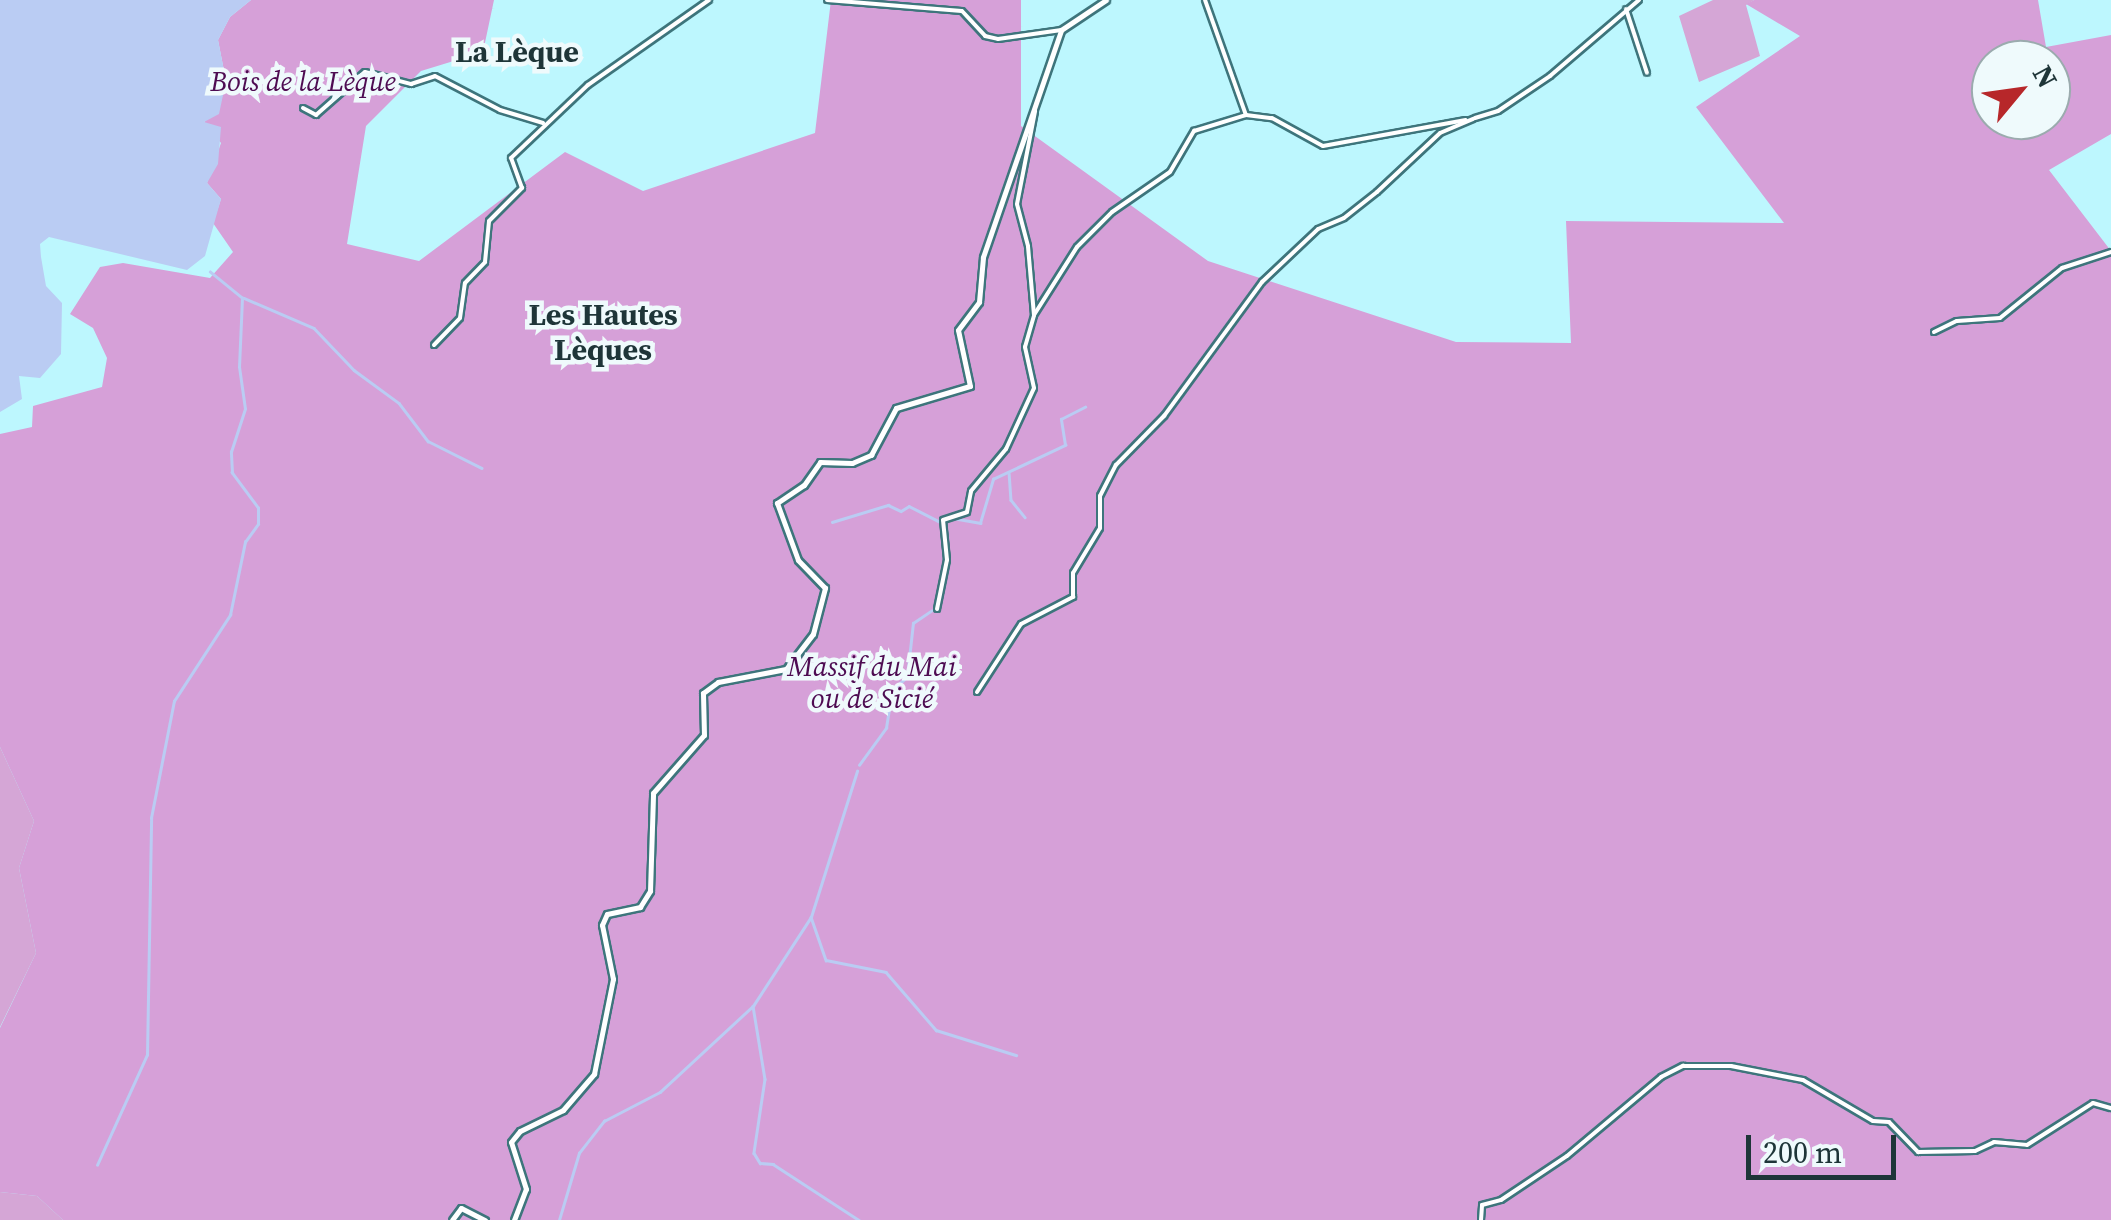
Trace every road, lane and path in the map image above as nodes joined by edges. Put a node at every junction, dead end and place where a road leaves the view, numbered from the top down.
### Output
1 (695, 0) edge
2 (709, 0) edge
3 (826, 0) edge
4 (1106, 0) edge
5 (1206, 0) edge
6 (1640, 0) edge
7 (700, 8) junction
8 (1626, 9) junction
9 (1061, 30) junction
10 (1647, 73) dead end
11 (303, 108) dead end
12 (1036, 112) junction
13 (1246, 115) junction
14 (1473, 119) junction
15 (543, 123) junction
16 (2111, 252) edge
17 (1034, 314) junction
18 (1934, 332) dead end
19 (434, 345) dead end
20 (937, 609) dead end
21 (977, 692) dead end
22 (2111, 1108) edge
23 (452, 1220) edge
24 (485, 1220) edge
25 (514, 1220) edge
26 (1481, 1220) edge

1 - 7 street
2 - 7 street
3 - 9 street
4 - 9 street
5 - 13 street
6 - 8 street
7 - 15 street
8 - 10 street
8 - 14 street
9 - 12 street
11 - 15 street
12 - 17 street
12 - 25 street
13 - 14 street
13 - 17 street
14 - 21 street
15 - 19 street
16 - 18 street
17 - 20 street
22 - 26 street
23 - 24 street

